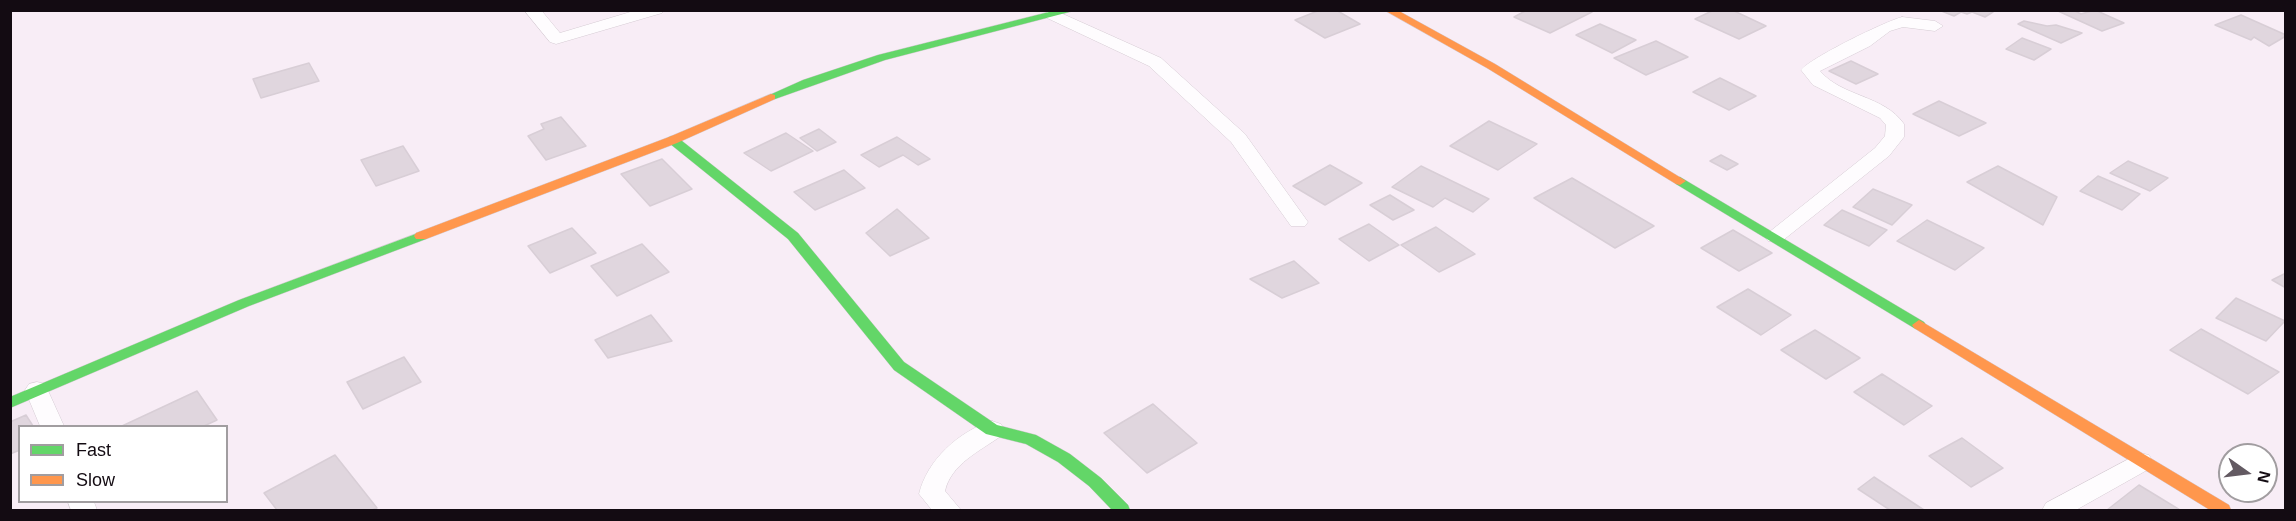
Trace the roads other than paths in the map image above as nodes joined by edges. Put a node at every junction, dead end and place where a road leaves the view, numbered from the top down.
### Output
1 (532, 10) edge
2 (656, 10) edge
3 (1072, 10) edge
4 (1389, 10) edge
5 (1053, 15) junction
6 (1935, 26) dead end
7 (673, 140) junction
8 (1298, 222) dead end
9 (1775, 237) junction
10 (37, 390) junction
11 (10, 403) edge
12 (52, 425) edge
13 (992, 430) junction
14 (2140, 462) junction
15 (948, 510) edge
16 (1122, 510) edge
17 (2055, 510) edge
18 (2223, 510) edge

1 - 2 street
3 - 5 street
4 - 9 street
5 - 7 street
5 - 8 street
6 - 9 street
7 - 10 street
7 - 13 street
9 - 14 street
10 - 11 street
10 - 12 street
13 - 15 street
13 - 16 street
14 - 17 street
14 - 18 street

